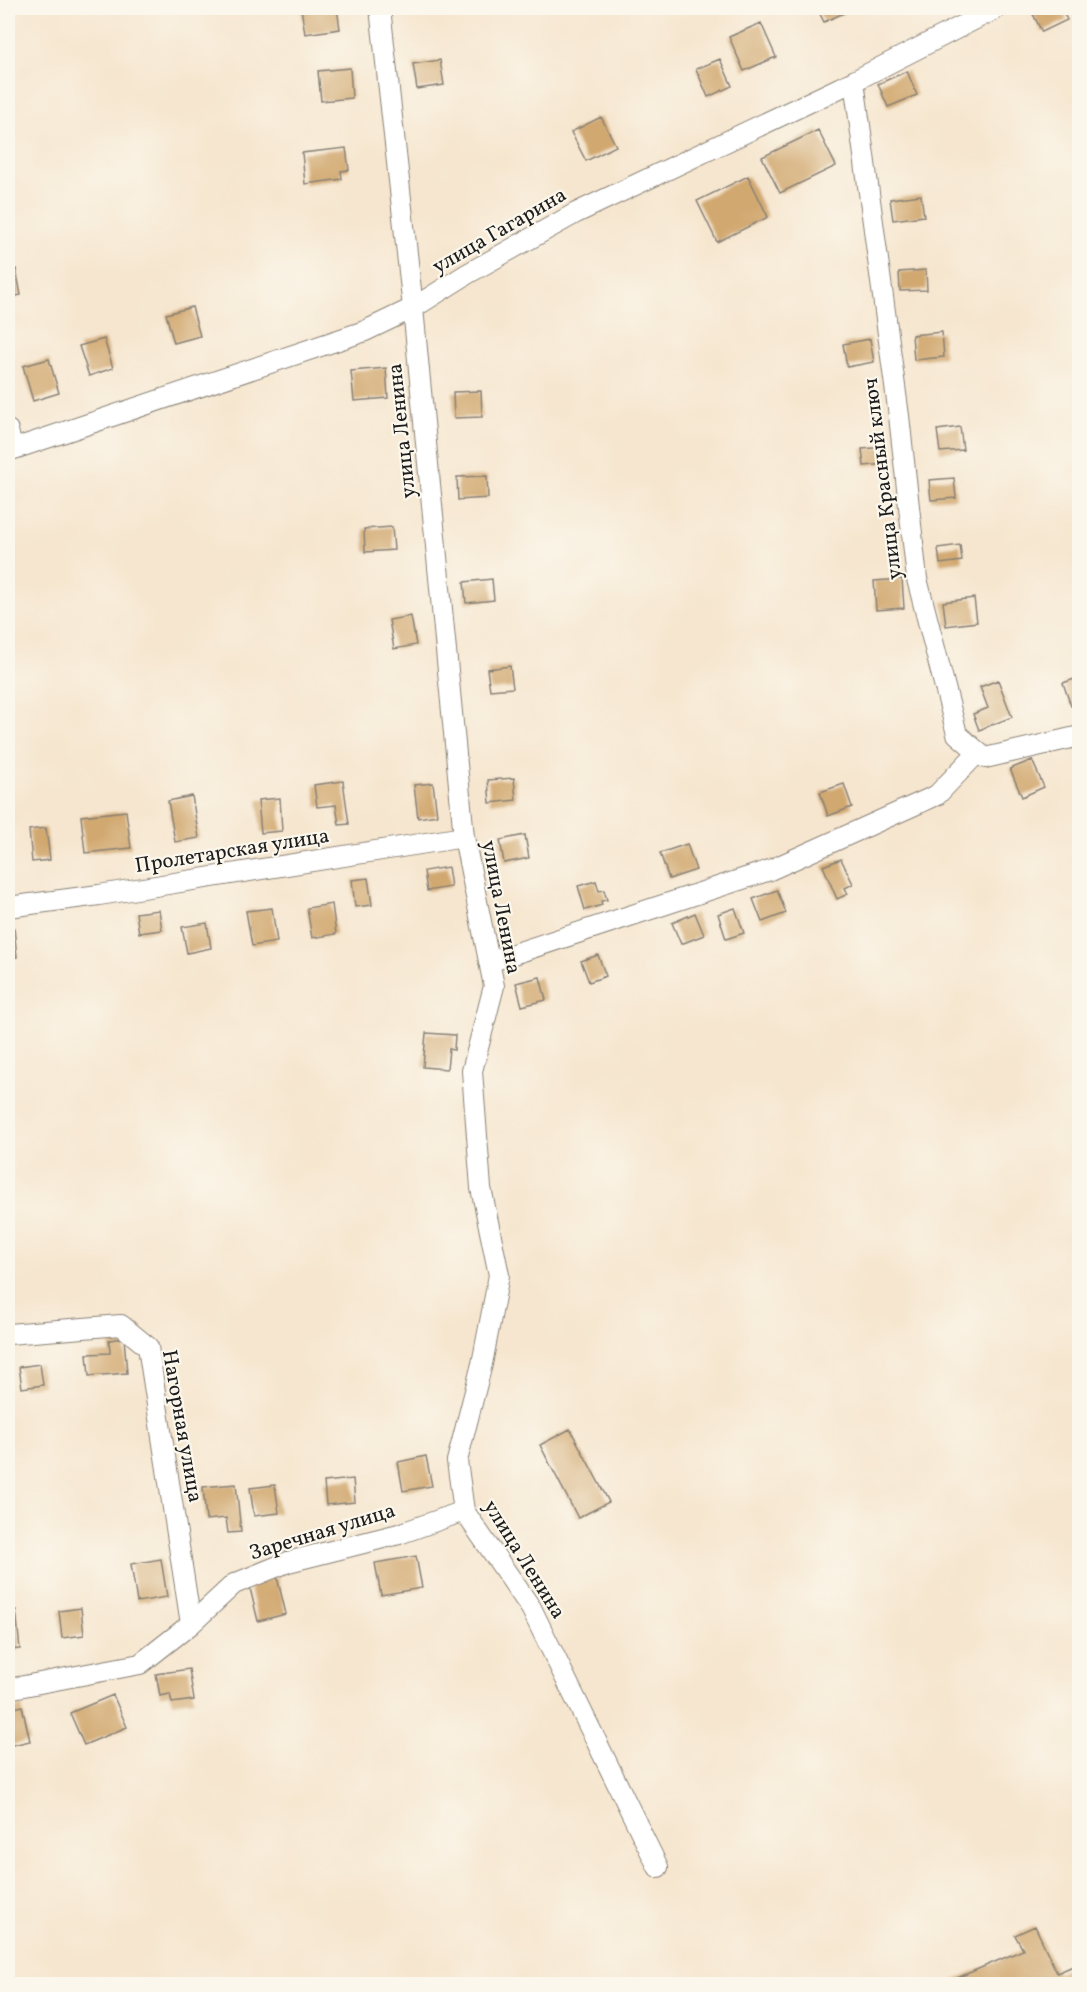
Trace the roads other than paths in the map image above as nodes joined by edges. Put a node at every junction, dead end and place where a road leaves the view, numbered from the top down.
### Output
1 (380, 8) edge
2 (997, 8) edge
3 (854, 81) junction
4 (413, 309) junction
5 (8, 430) edge
6 (10, 450) edge
7 (1080, 736) edge
8 (978, 752) junction
9 (464, 837) junction
10 (8, 907) edge
11 (489, 962) junction
12 (8, 1334) edge
13 (464, 1511) junction
14 (191, 1624) junction
15 (8, 1689) edge
16 (658, 1867) dead end

1 - 4 street, улица Ленина
2 - 3 street, улица Гагарина
3 - 4 street, улица Гагарина
3 - 8 street, улица Красный ключ
4 - 6 street, улица Гагарина
4 - 9 street, улица Ленина
5 - 6 street
7 - 8 street
8 - 11 street
9 - 10 street, Пролетарская улица
9 - 11 street, улица Ленина
11 - 13 street, улица Ленина
12 - 14 street, Нагорная улица
13 - 14 street, Заречная улица
13 - 16 street, улица Ленина
14 - 15 street, Заречная улица

